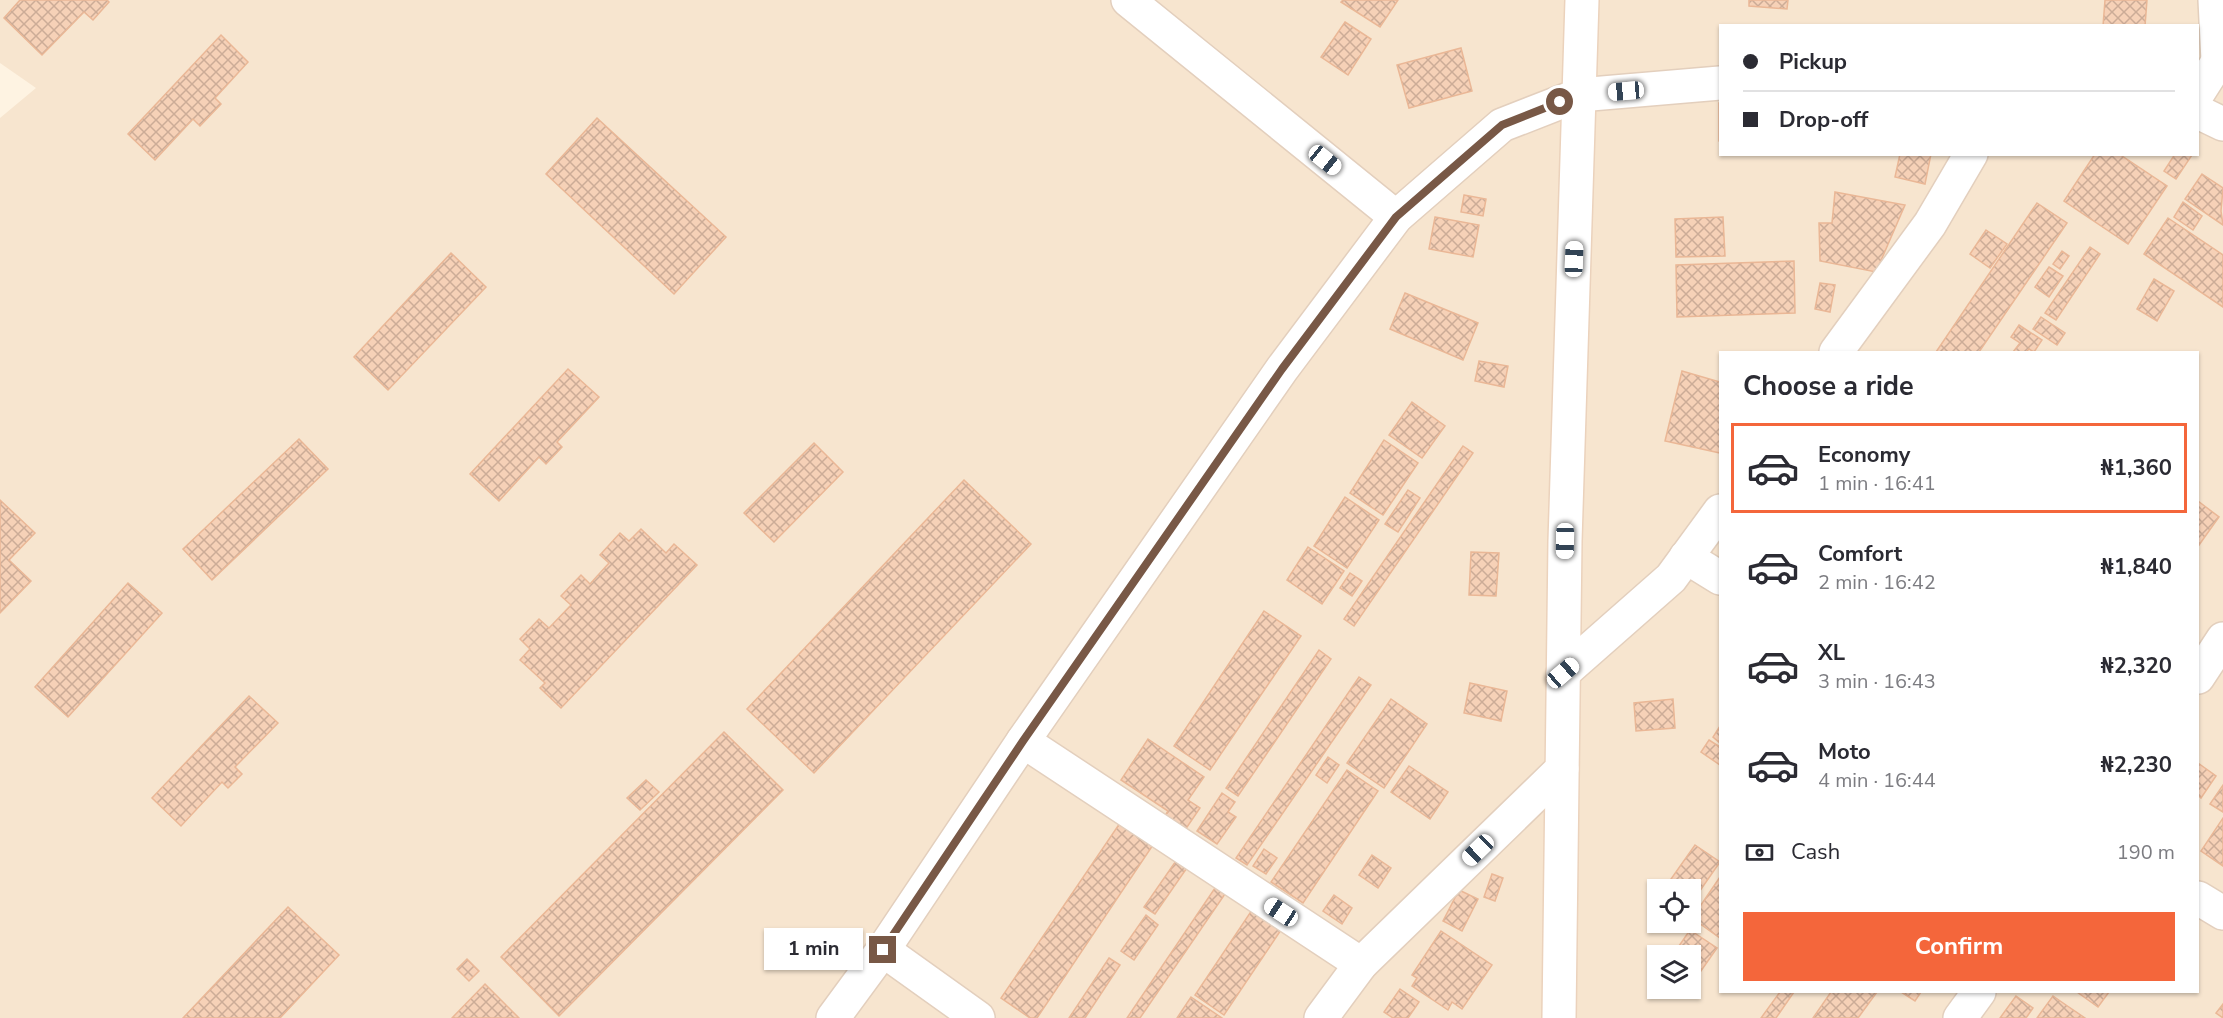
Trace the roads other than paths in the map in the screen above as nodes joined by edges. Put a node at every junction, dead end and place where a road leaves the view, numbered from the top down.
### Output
1 (1128, 0) edge
2 (1582, 0) edge
3 (2215, 0) edge
4 (2221, 57) edge
5 (1719, 84) edge
6 (2199, 91) edge
7 (1580, 95) junction
8 (2199, 112) edge
9 (2223, 124) edge
10 (1970, 156) edge
11 (1396, 217) junction
12 (1837, 351) edge
13 (1719, 512) edge
14 (1686, 557) junction
15 (1719, 577) edge
16 (2223, 639) edge
17 (1563, 673) junction
18 (2199, 675) edge
19 (1023, 741) junction
20 (1562, 769) junction
21 (2199, 899) edge
22 (2223, 913) edge
23 (883, 950) junction
24 (1361, 964) junction
25 (1978, 993) edge
26 (833, 1018) edge
27 (978, 1018) edge
28 (1321, 1018) edge
29 (1559, 1018) edge
30 (1960, 1018) edge

1 - 11 street
2 - 7 street
3 - 4 street
4 - 6 street
5 - 7 street
7 - 11 street
7 - 17 street
8 - 9 street
10 - 12 street
11 - 19 street
13 - 14 street
14 - 15 street
14 - 17 street
16 - 18 street
17 - 20 street
19 - 23 street
19 - 24 street
20 - 24 street
20 - 29 street
21 - 22 street
23 - 26 street
23 - 27 street
24 - 28 street
25 - 30 street

